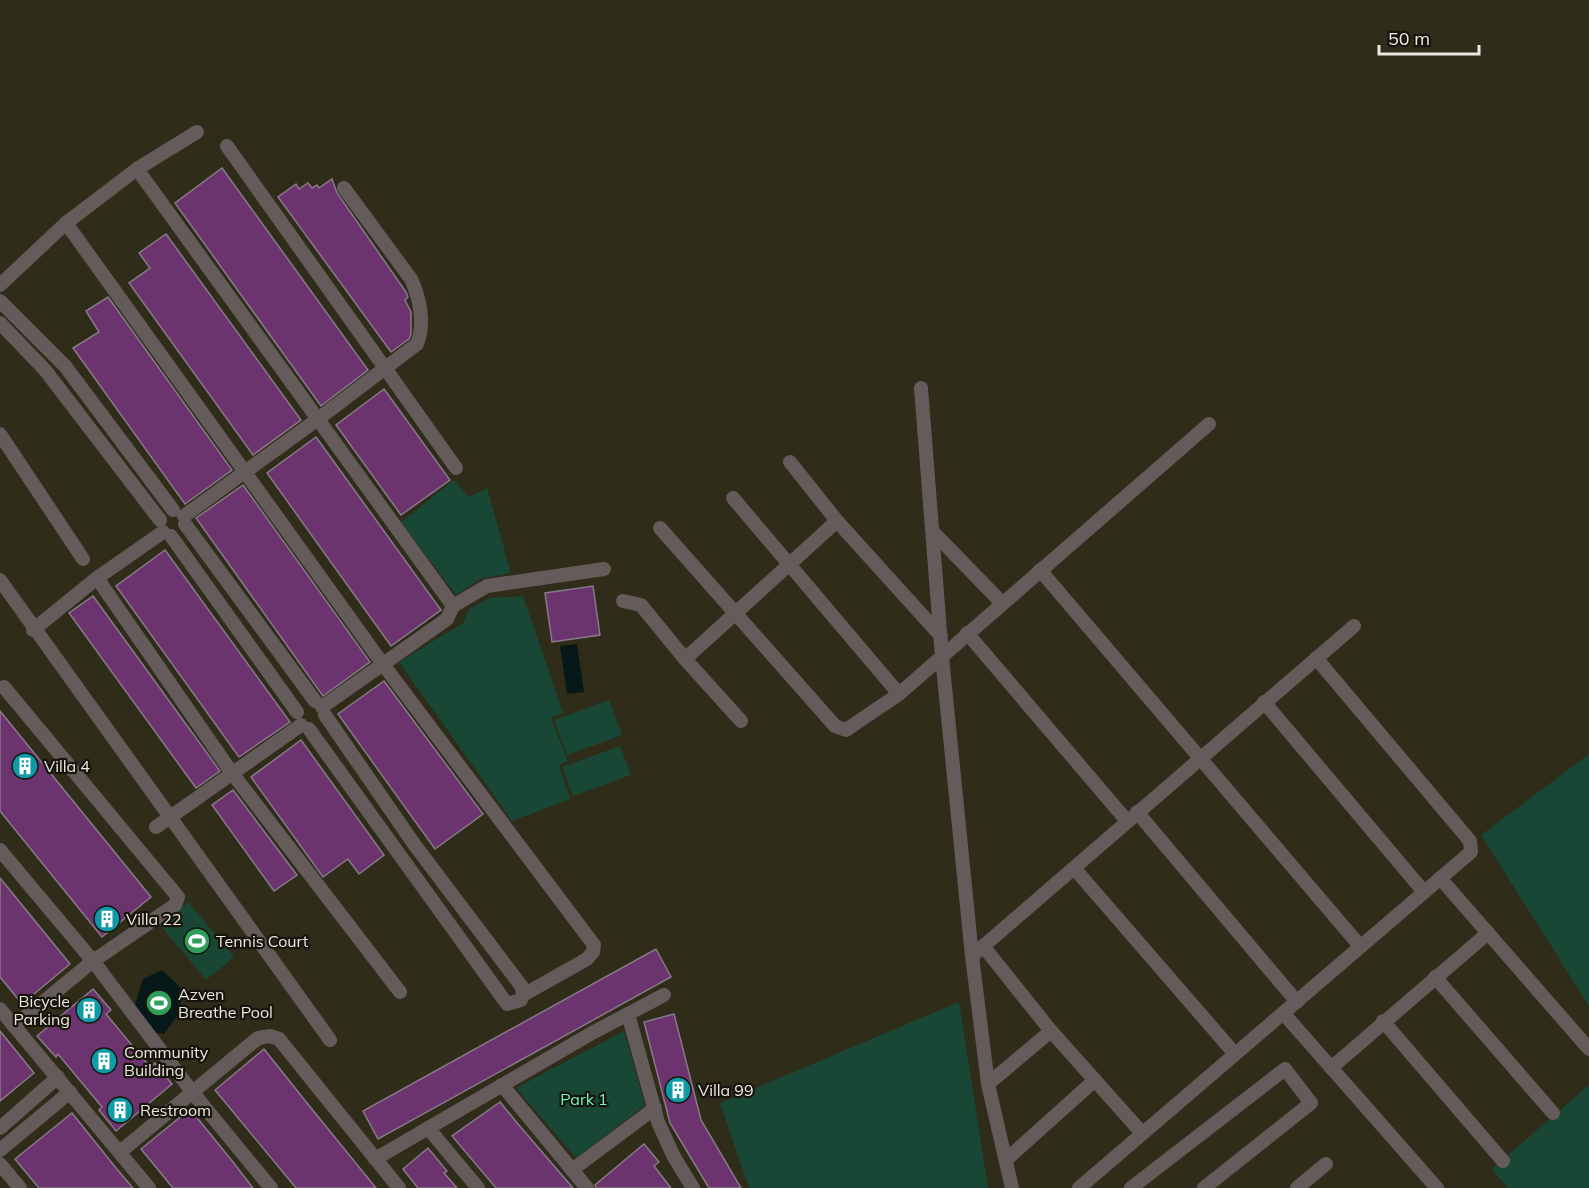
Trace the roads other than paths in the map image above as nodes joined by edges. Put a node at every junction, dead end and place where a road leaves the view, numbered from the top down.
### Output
1 (197, 132) dead end
2 (227, 146) dead end
3 (137, 169) junction
4 (344, 188) dead end
5 (66, 223) junction
6 (0, 285) edge
7 (0, 301) edge
8 (0, 323) edge
9 (47, 346) junction
10 (35, 359) junction
11 (386, 369) junction
12 (921, 388) dead end
13 (318, 419) junction
14 (1209, 424) dead end
15 (0, 434) edge
16 (790, 462) dead end
17 (456, 468) dead end
18 (245, 470) junction
19 (733, 498) dead end
20 (181, 517) junction
21 (837, 520) junction
22 (660, 528) dead end
23 (165, 529) junction
24 (933, 532) junction
25 (83, 559) dead end
26 (787, 565) junction
27 (604, 569) dead end
28 (1040, 570) junction
29 (97, 578) junction
30 (0, 580) edge
31 (623, 601) dead end
32 (1002, 603) junction
33 (453, 606) junction
34 (737, 612) junction
35 (1354, 626) dead end
36 (33, 630) junction
37 (967, 633) junction
38 (941, 636) junction
39 (942, 657) junction
40 (1316, 658) junction
41 (685, 659) junction
42 (382, 663) junction
43 (4, 687) dead end
44 (899, 694) junction
45 (1264, 702) junction
46 (321, 708) junction
47 (741, 721) dead end
48 (302, 722) junction
49 (1200, 756) junction
50 (232, 773) junction
51 (1132, 816) junction
52 (168, 818) junction
53 (156, 827) dead end
54 (414, 844) junction
55 (0, 850) edge
56 (399, 852) junction
57 (1074, 868) junction
58 (1440, 878) junction
59 (1424, 892) junction
60 (1488, 933) junction
61 (983, 946) junction
62 (1360, 946) junction
63 (972, 956) junction
64 (93, 962) junction
65 (1435, 977) junction
66 (400, 992) dead end
67 (523, 995) junction
68 (664, 995) dead end
69 (1297, 1002) junction
70 (0, 1009) edge
71 (628, 1014) junction
72 (1284, 1014) junction
73 (1383, 1021) junction
74 (14, 1026) junction
75 (1051, 1031) junction
76 (330, 1040) dead end
77 (1589, 1049) edge
78 (1235, 1054) junction
79 (1331, 1068) junction
80 (58, 1077) junction
81 (1095, 1080) junction
82 (988, 1084) junction
83 (502, 1085) junction
84 (70, 1092) junction
85 (193, 1093) junction
86 (656, 1108) junction
87 (1553, 1113) dead end
88 (0, 1128) edge
89 (428, 1128) junction
90 (1142, 1133) junction
91 (0, 1150) edge
92 (120, 1152) junction
93 (375, 1158) junction
94 (1007, 1160) junction
95 (1503, 1161) dead end
96 (0, 1164) edge
97 (1326, 1164) dead end
98 (572, 1170) junction
99 (20, 1188) edge
100 (148, 1188) edge
101 (271, 1188) edge
102 (399, 1188) edge
103 (478, 1188) edge
104 (587, 1188) edge
105 (693, 1188) edge
106 (1012, 1188) edge
107 (1079, 1188) edge
108 (1131, 1188) edge
109 (1204, 1188) edge
110 (1297, 1188) edge
111 (1437, 1188) edge

1 - 3 street
2 - 11 street
3 - 5 street
3 - 13 street
4 - 11 street
5 - 6 street
5 - 18 street
7 - 9 street
8 - 10 street
9 - 10 street
9 - 20 street
10 - 23 street
11 - 13 street
11 - 17 street
12 - 24 street
13 - 18 street
13 - 33 street
14 - 28 street
15 - 25 street
16 - 21 street
18 - 20 street
18 - 42 street
19 - 26 street
20 - 23 street
20 - 23 street
20 - 46 street
21 - 26 street
21 - 38 street
22 - 34 street
23 - 29 street
23 - 48 street
24 - 32 street
24 - 38 street
26 - 34 street
26 - 44 street
27 - 33 street
28 - 32 street
28 - 49 street
29 - 36 street
29 - 50 street
30 - 36 street
31 - 41 street
32 - 37 street
33 - 42 street
34 - 41 street
34 - 44 street
35 - 40 street
36 - 52 street
37 - 39 street
37 - 51 street
38 - 39 street
39 - 44 street
39 - 63 street
40 - 45 street
40 - 58 street
41 - 47 street
42 - 46 street
42 - 67 street
43 - 64 street
45 - 49 street
45 - 59 street
46 - 48 street
46 - 48 street
46 - 54 street
48 - 50 street
48 - 56 street
49 - 51 street
49 - 62 street
50 - 52 street
50 - 66 street
51 - 57 street
51 - 69 street
52 - 53 street
52 - 76 street
54 - 56 street
54 - 67 street
55 - 64 street
56 - 67 street
57 - 61 street
57 - 78 street
58 - 59 street
58 - 60 street
59 - 62 street
60 - 65 street
60 - 77 street
61 - 63 street
61 - 75 street
62 - 69 street
63 - 82 street
64 - 74 street
64 - 85 street
65 - 73 street
65 - 87 street
68 - 71 street
69 - 72 street
70 - 74 street
71 - 83 street
71 - 86 street
72 - 78 street
72 - 79 street
73 - 79 street
73 - 95 street
74 - 80 street
75 - 81 street
75 - 82 street
78 - 90 street
79 - 111 street
80 - 84 street
80 - 88 street
81 - 90 street
81 - 94 street
82 - 94 street
83 - 89 street
83 - 98 street
84 - 91 street
84 - 92 street
85 - 92 street
85 - 93 street
85 - 101 street
86 - 98 street
86 - 105 street
89 - 93 street
89 - 103 street
90 - 107 street
92 - 100 street
93 - 102 street
94 - 106 street
96 - 99 street
97 - 110 street
98 - 104 street
108 - 109 street

